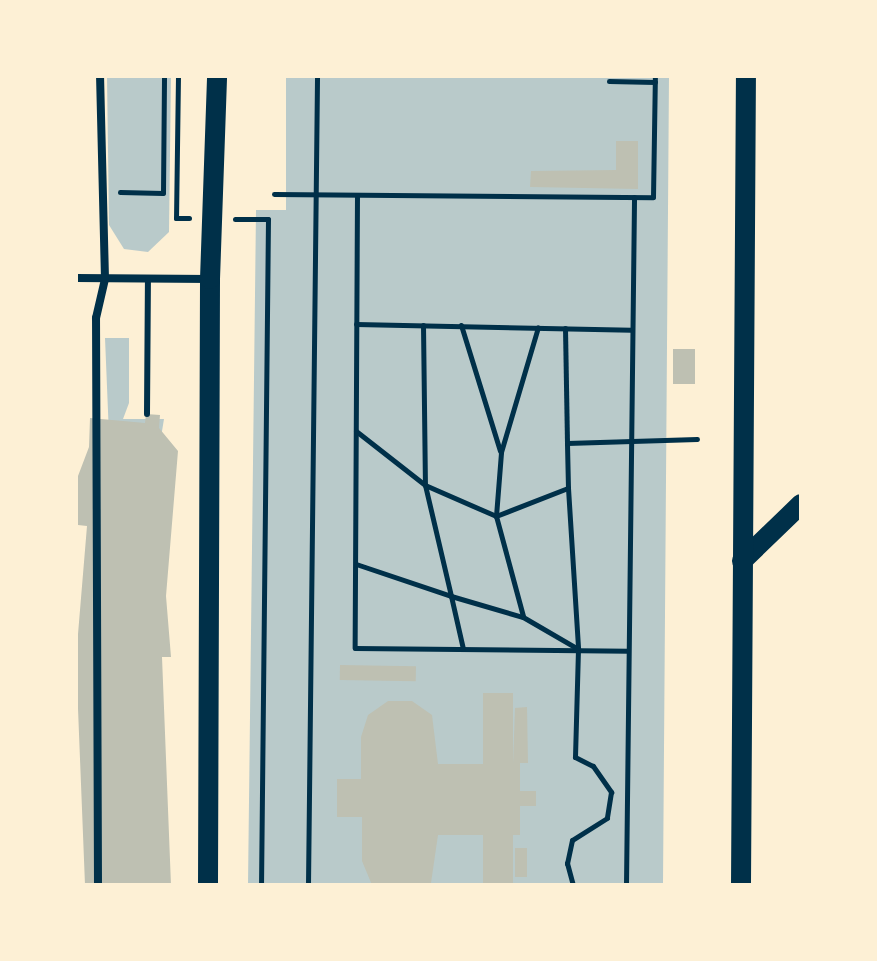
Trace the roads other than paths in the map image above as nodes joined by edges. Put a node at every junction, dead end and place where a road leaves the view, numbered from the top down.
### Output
1 (100, 76) edge
2 (217, 76) edge
3 (746, 76) edge
4 (76, 278) edge
5 (105, 279) junction
6 (148, 279) junction
7 (210, 279) junction
8 (147, 414) dead end
9 (801, 504) edge
10 (742, 561) junction
11 (98, 885) edge
12 (208, 885) edge
13 (741, 885) edge

1 - 5 street
2 - 7 main road
3 - 10 main road
4 - 5 street
5 - 6 street
5 - 11 street
6 - 7 street
6 - 8 lane
7 - 12 main road
9 - 10 main road
10 - 13 main road

